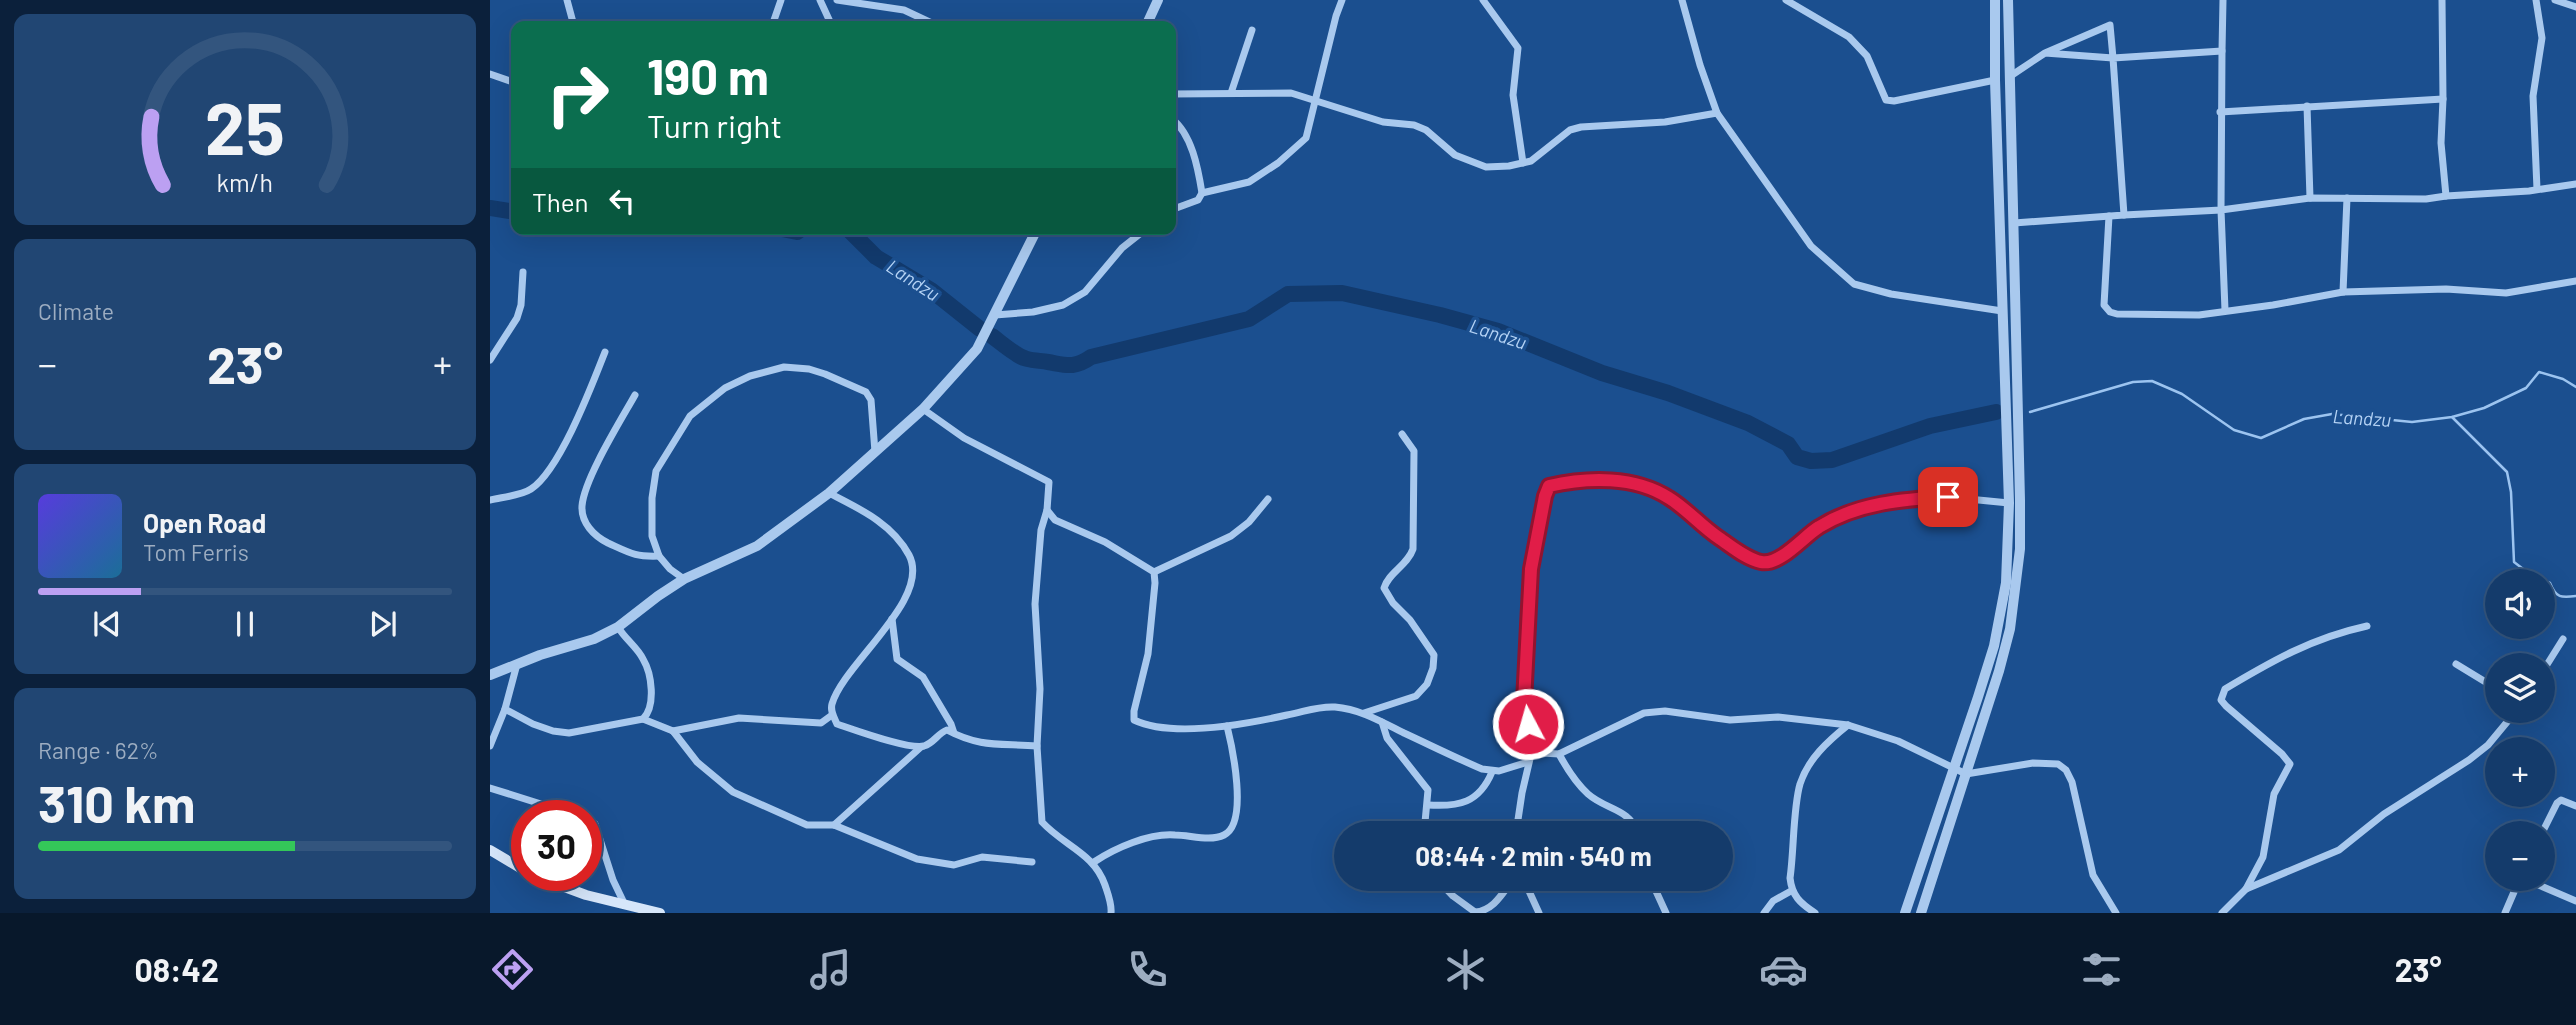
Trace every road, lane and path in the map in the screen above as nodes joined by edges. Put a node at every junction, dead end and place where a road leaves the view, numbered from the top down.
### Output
1 (567, 0) edge
2 (781, 0) edge
3 (820, 0) edge
4 (837, 0) edge
5 (1158, 0) edge
6 (1342, 0) edge
7 (1483, 0) edge
8 (1682, 0) edge
9 (1786, 0) edge
10 (1995, 0) edge
11 (2008, 0) edge
12 (2223, 0) edge
13 (2442, 0) edge
14 (2536, 0) edge
15 (2555, 0) edge
16 (2576, 7) edge
17 (573, 21) edge
18 (774, 21) edge
19 (830, 21) edge
20 (927, 21) edge
21 (1148, 21) edge
22 (1252, 30) dead end
23 (2222, 51) junction
24 (2045, 53) junction
25 (2113, 58) junction
26 (490, 74) edge
27 (2010, 77) junction
28 (1995, 80) junction
29 (511, 81) edge
30 (1231, 93) junction
31 (1176, 94) edge
32 (2443, 99) junction
33 (1316, 100) junction
34 (2307, 106) junction
35 (2220, 112) junction
36 (1717, 113) junction
37 (1176, 122) edge
38 (1522, 163) junction
39 (2575, 185) edge
40 (2537, 189) junction
41 (1202, 193) junction
42 (2446, 196) junction
43 (2310, 198) junction
44 (2347, 198) junction
45 (1176, 208) edge
46 (2221, 210) junction
47 (2124, 215) junction
48 (2109, 216) junction
49 (2014, 223) junction
50 (1034, 235) edge
51 (1138, 235) edge
52 (523, 272) dead end
53 (2576, 281) edge
54 (2343, 292) junction
55 (2225, 310) junction
56 (2003, 311) junction
57 (995, 314) junction
58 (605, 352) dead end
59 (490, 360) edge
60 (635, 395) dead end
61 (923, 409) junction
62 (1402, 434) dead end
63 (874, 452) junction
64 (829, 493) junction
65 (1268, 499) dead end
66 (490, 500) edge
67 (2009, 503) junction
68 (1047, 510) junction
69 (659, 556) junction
70 (1154, 572) junction
71 (684, 579) junction
72 (892, 619) junction
73 (2367, 626) dead end
74 (618, 627) junction
75 (2563, 639) dead end
76 (2554, 653) edge
77 (517, 664) junction
78 (2456, 664) dead end
79 (490, 675) edge
80 (2485, 682) edge
81 (505, 709) junction
82 (1364, 713) junction
83 (832, 715) junction
84 (643, 719) junction
85 (1382, 722) junction
86 (2506, 723) edge
87 (1848, 725) junction
88 (1227, 726) junction
89 (673, 731) junction
90 (954, 733) junction
91 (490, 746) edge
92 (1037, 746) junction
93 (1533, 746) junction
94 (921, 747) junction
95 (1559, 754) junction
96 (1528, 762) junction
97 (1954, 769) junction
98 (1492, 772) junction
99 (1966, 774) junction
100 (490, 788) edge
101 (528, 800) edge
102 (1428, 805) junction
103 (2576, 806) edge
104 (1426, 821) edge
105 (1518, 821) edge
106 (1631, 821) edge
107 (2548, 821) edge
108 (834, 825) junction
109 (602, 846) edge
110 (490, 850) edge
111 (1032, 862) dead end
112 (1094, 862) junction
113 (511, 863) edge
114 (2246, 889) junction
115 (573, 891) edge
116 (1448, 891) edge
117 (1504, 891) edge
118 (1529, 891) edge
119 (1656, 891) edge
120 (1791, 891) junction
121 (2515, 891) edge
122 (2552, 891) edge
123 (2576, 901) edge
124 (624, 903) junction
125 (660, 913) edge
126 (1111, 913) edge
127 (1539, 913) edge
128 (1666, 913) edge
129 (1764, 913) edge
130 (1815, 913) edge
131 (1905, 913) edge
132 (1921, 913) edge
133 (2116, 913) edge
134 (2222, 913) edge
135 (2505, 913) edge

1 - 17 street
2 - 18 street
3 - 19 street
4 - 20 street
5 - 21 street
6 - 33 street
7 - 38 street
8 - 36 street
9 - 28 street
10 - 28 street
11 - 27 street
12 - 23 street
13 - 32 street
14 - 40 street
15 - 16 street
22 - 30 street
23 - 25 street
23 - 35 street
24 - 25 street
24 - 25 street
24 - 27 street
25 - 47 street
26 - 29 street
27 - 49 street
28 - 56 street
30 - 31 street
30 - 33 street
32 - 34 street
32 - 42 street
33 - 38 street
33 - 41 street
34 - 35 street
34 - 43 street
35 - 46 street
36 - 38 street
36 - 56 street
37 - 41 street
39 - 40 street
40 - 42 street
41 - 45 street
42 - 44 street
43 - 44 street
43 - 46 street
44 - 54 street
46 - 47 street
46 - 55 street
47 - 48 street
48 - 49 street
48 - 55 street
49 - 99 street
50 - 57 street
51 - 57 street
52 - 59 street
53 - 54 street
54 - 55 street
56 - 67 street
57 - 61 street
58 - 66 street
60 - 69 street
61 - 63 street
61 - 68 street
62 - 82 street
63 - 64 street
63 - 69 street
64 - 71 street
64 - 72 street
65 - 70 street
67 - 93 street
67 - 97 street
68 - 70 street
68 - 92 street
69 - 71 street
70 - 88 street
71 - 74 street
72 - 83 street
72 - 90 street
73 - 114 street
74 - 77 street
74 - 84 street
75 - 76 street
77 - 79 street
77 - 81 street
78 - 80 street
81 - 84 street
81 - 91 street
82 - 85 street
82 - 88 street
83 - 89 street
83 - 94 street
84 - 89 street
85 - 98 street
85 - 102 street
86 - 114 street
87 - 95 street
87 - 97 street
87 - 120 street
88 - 112 street
89 - 108 street
90 - 92 street
90 - 94 street
92 - 112 street
93 - 95 street
93 - 96 street
94 - 108 street
95 - 106 street
96 - 98 street
96 - 105 street
97 - 99 street
97 - 131 street
98 - 102 street
99 - 132 street
99 - 133 street
100 - 101 street
102 - 104 street
103 - 107 street
108 - 111 street
109 - 124 street
110 - 113 main road
112 - 126 street
114 - 134 street
115 - 124 main road
116 - 117 street
118 - 127 street
119 - 128 street
120 - 129 street
120 - 130 street
121 - 135 street
122 - 123 street
124 - 125 main road

